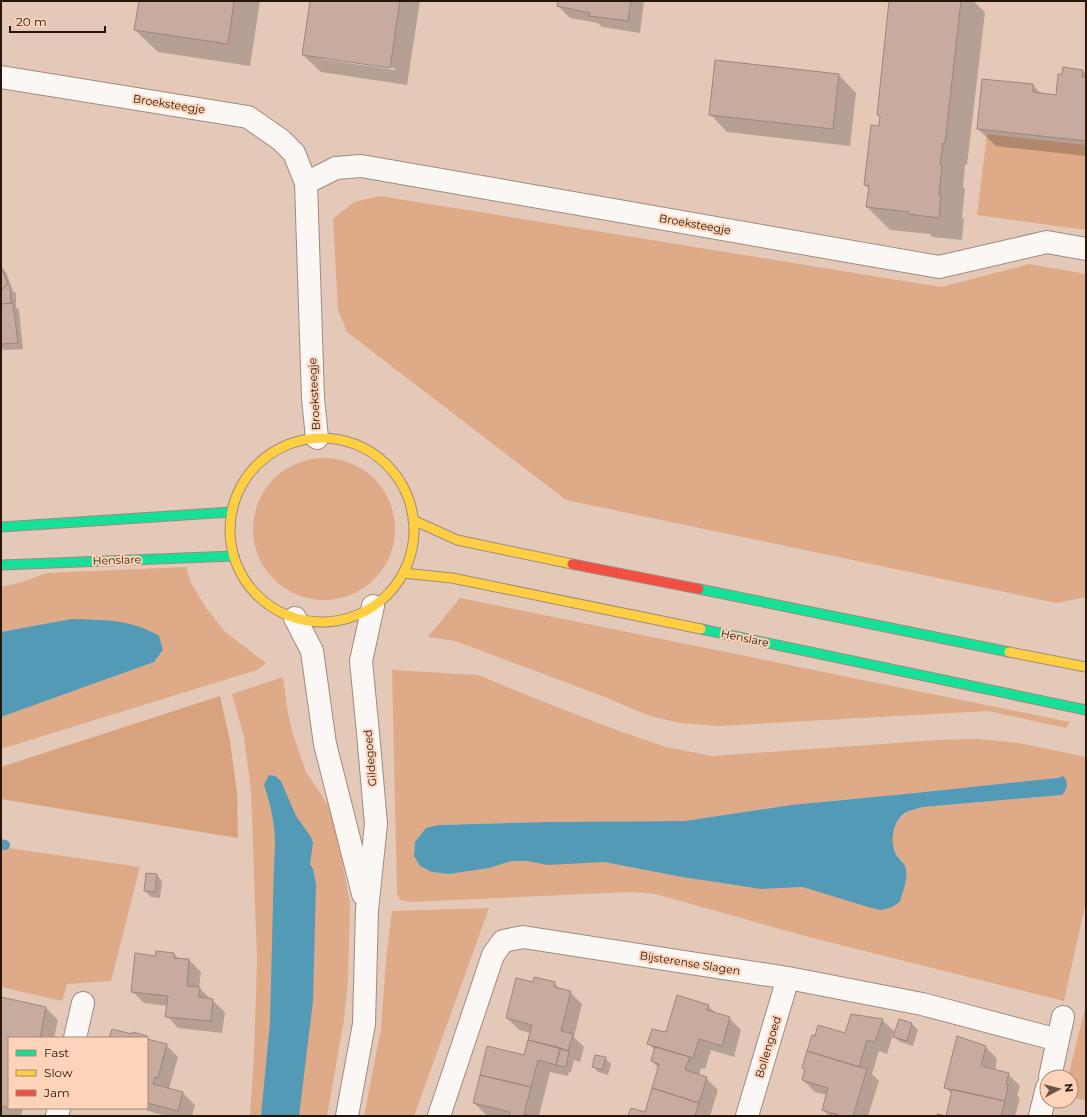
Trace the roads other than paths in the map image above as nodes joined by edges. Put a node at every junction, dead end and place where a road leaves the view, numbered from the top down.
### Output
1 (1, 77) edge
2 (306, 183) junction
3 (1086, 248) edge
4 (317, 438) junction
5 (231, 512) junction
6 (413, 520) junction
7 (1, 527) edge
8 (234, 556) junction
9 (1, 565) edge
10 (403, 573) junction
11 (372, 606) junction
12 (295, 618) junction
13 (1086, 667) edge
14 (1086, 710) edge
15 (367, 910) junction
16 (788, 978) junction
17 (83, 1003) dead end
18 (1063, 1017) dead end
19 (75, 1037) edge
20 (1058, 1040) junction
21 (1052, 1069) edge
22 (347, 1116) edge
23 (439, 1116) edge
24 (746, 1116) edge

1 - 2 street, Broeksteegje
2 - 3 street, Broeksteegje
2 - 4 street, Broeksteegje
4 - 5 street
4 - 6 street
5 - 7 street
5 - 8 street
6 - 10 street
6 - 13 street
8 - 9 street, Henslare
8 - 12 street
10 - 11 street
10 - 14 street, Henslare
11 - 12 street
11 - 15 street, Gildegoed
12 - 15 street, Gildegoed
15 - 22 street, Gildegoed
16 - 20 street, Bijsterense Slagen
16 - 23 street, Bijsterense Slagen
16 - 24 street, Bollengoed
17 - 19 street
18 - 20 street
20 - 21 street

